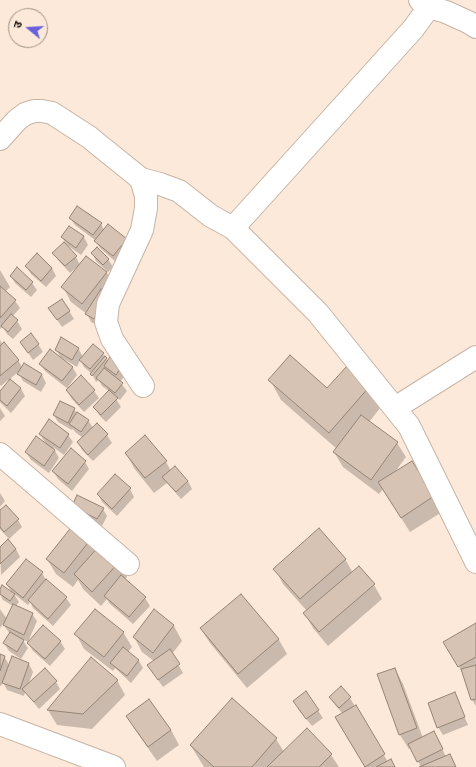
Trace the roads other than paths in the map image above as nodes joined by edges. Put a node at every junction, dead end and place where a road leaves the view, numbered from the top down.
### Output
1 (425, 4) edge
2 (476, 27) edge
3 (0, 139) edge
4 (141, 179) junction
5 (233, 228) junction
6 (476, 357) edge
7 (143, 386) dead end
8 (395, 408) junction
9 (0, 454) edge
10 (476, 562) edge
11 (128, 564) dead end
12 (0, 724) edge
13 (114, 767) edge

1 - 2 street
1 - 5 street
3 - 4 street
4 - 5 street
4 - 7 street
5 - 8 street
6 - 8 street
8 - 10 street
9 - 11 street
12 - 13 street

